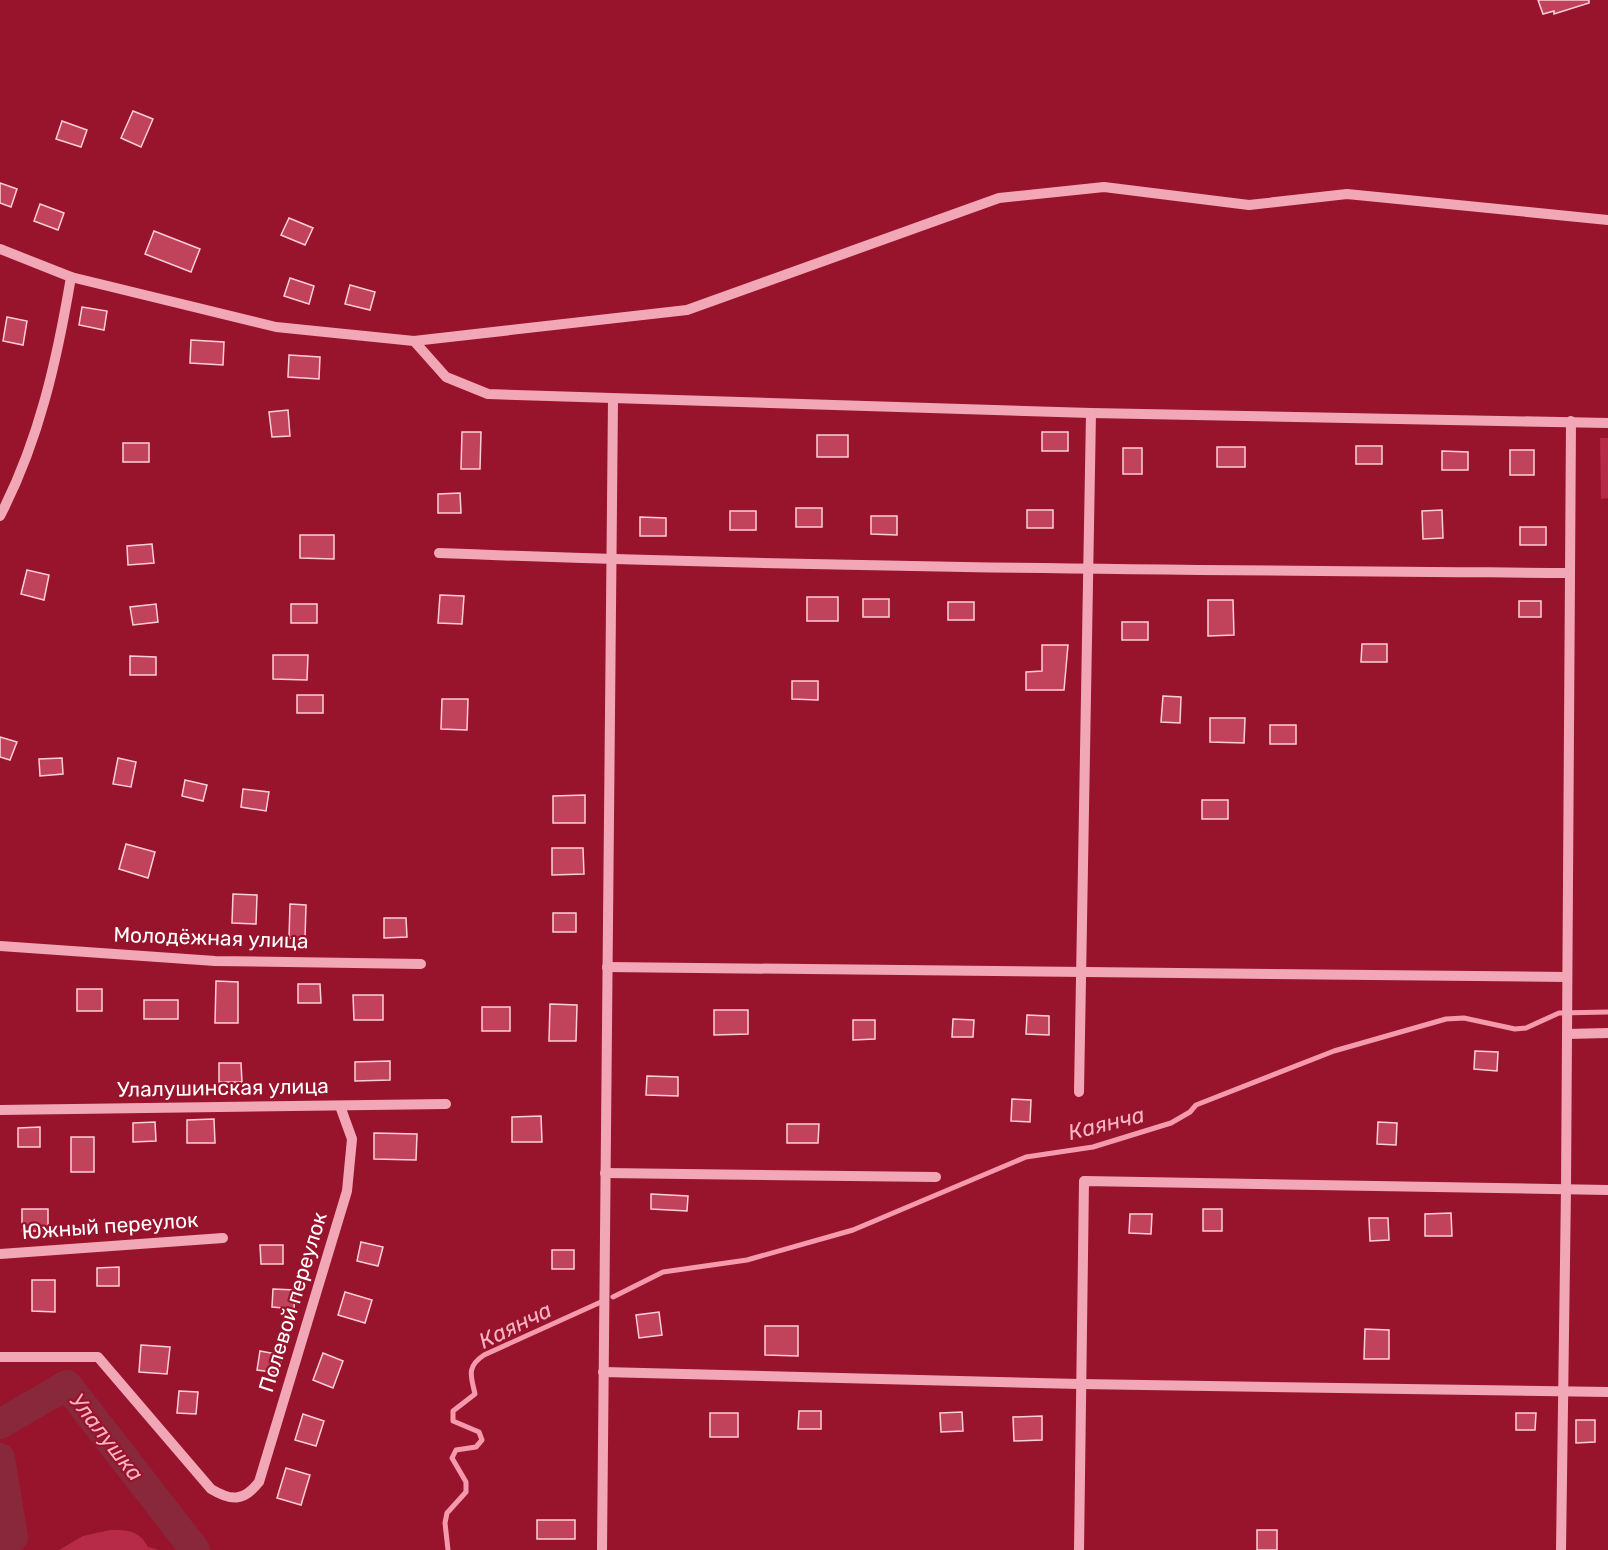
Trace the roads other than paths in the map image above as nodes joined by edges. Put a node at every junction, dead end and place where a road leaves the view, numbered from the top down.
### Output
1 (1608, 220) edge
2 (0, 249) edge
3 (71, 277) junction
4 (414, 341) junction
5 (613, 399) junction
6 (1091, 413) junction
7 (1571, 421) junction
8 (1608, 423) edge
9 (0, 516) edge
10 (439, 553) dead end
11 (610, 560) junction
12 (1089, 569) junction
13 (1570, 573) junction
14 (0, 946) edge
15 (421, 964) dead end
16 (607, 967) junction
17 (1081, 973) junction
18 (1567, 977) junction
19 (1608, 1033) edge
20 (1567, 1034) junction
21 (1079, 1092) dead end
22 (446, 1104) dead end
23 (340, 1106) junction
24 (0, 1110) edge
25 (605, 1173) junction
26 (936, 1177) dead end
27 (1566, 1189) junction
28 (1608, 1190) edge
29 (223, 1238) dead end
30 (0, 1254) edge
31 (0, 1357) edge
32 (603, 1372) junction
33 (1080, 1384) junction
34 (1562, 1391) junction
35 (1608, 1392) edge
36 (602, 1550) edge
37 (1079, 1550) edge
38 (1561, 1550) edge

1 - 4 street
2 - 3 street
3 - 4 street
3 - 9 street
4 - 5 street
5 - 6 street
5 - 11 street
6 - 7 street
6 - 12 street
7 - 8 street
7 - 13 street
10 - 11 street
11 - 12 street
11 - 16 street
12 - 13 street
12 - 17 street
13 - 18 street
14 - 15 street, Молодёжная улица
16 - 17 street
16 - 25 street
17 - 18 street
17 - 21 street
18 - 20 street
19 - 20 street
20 - 27 street
22 - 23 street, Улалушинская улица
23 - 24 street, Улалушинская улица
23 - 31 street, Полевой переулок
25 - 26 street
25 - 32 street
27 - 28 street
27 - 33 street
27 - 34 street
29 - 30 street, Южный переулок
32 - 33 street
32 - 36 street
33 - 34 street
33 - 37 street
34 - 35 street
34 - 38 street

